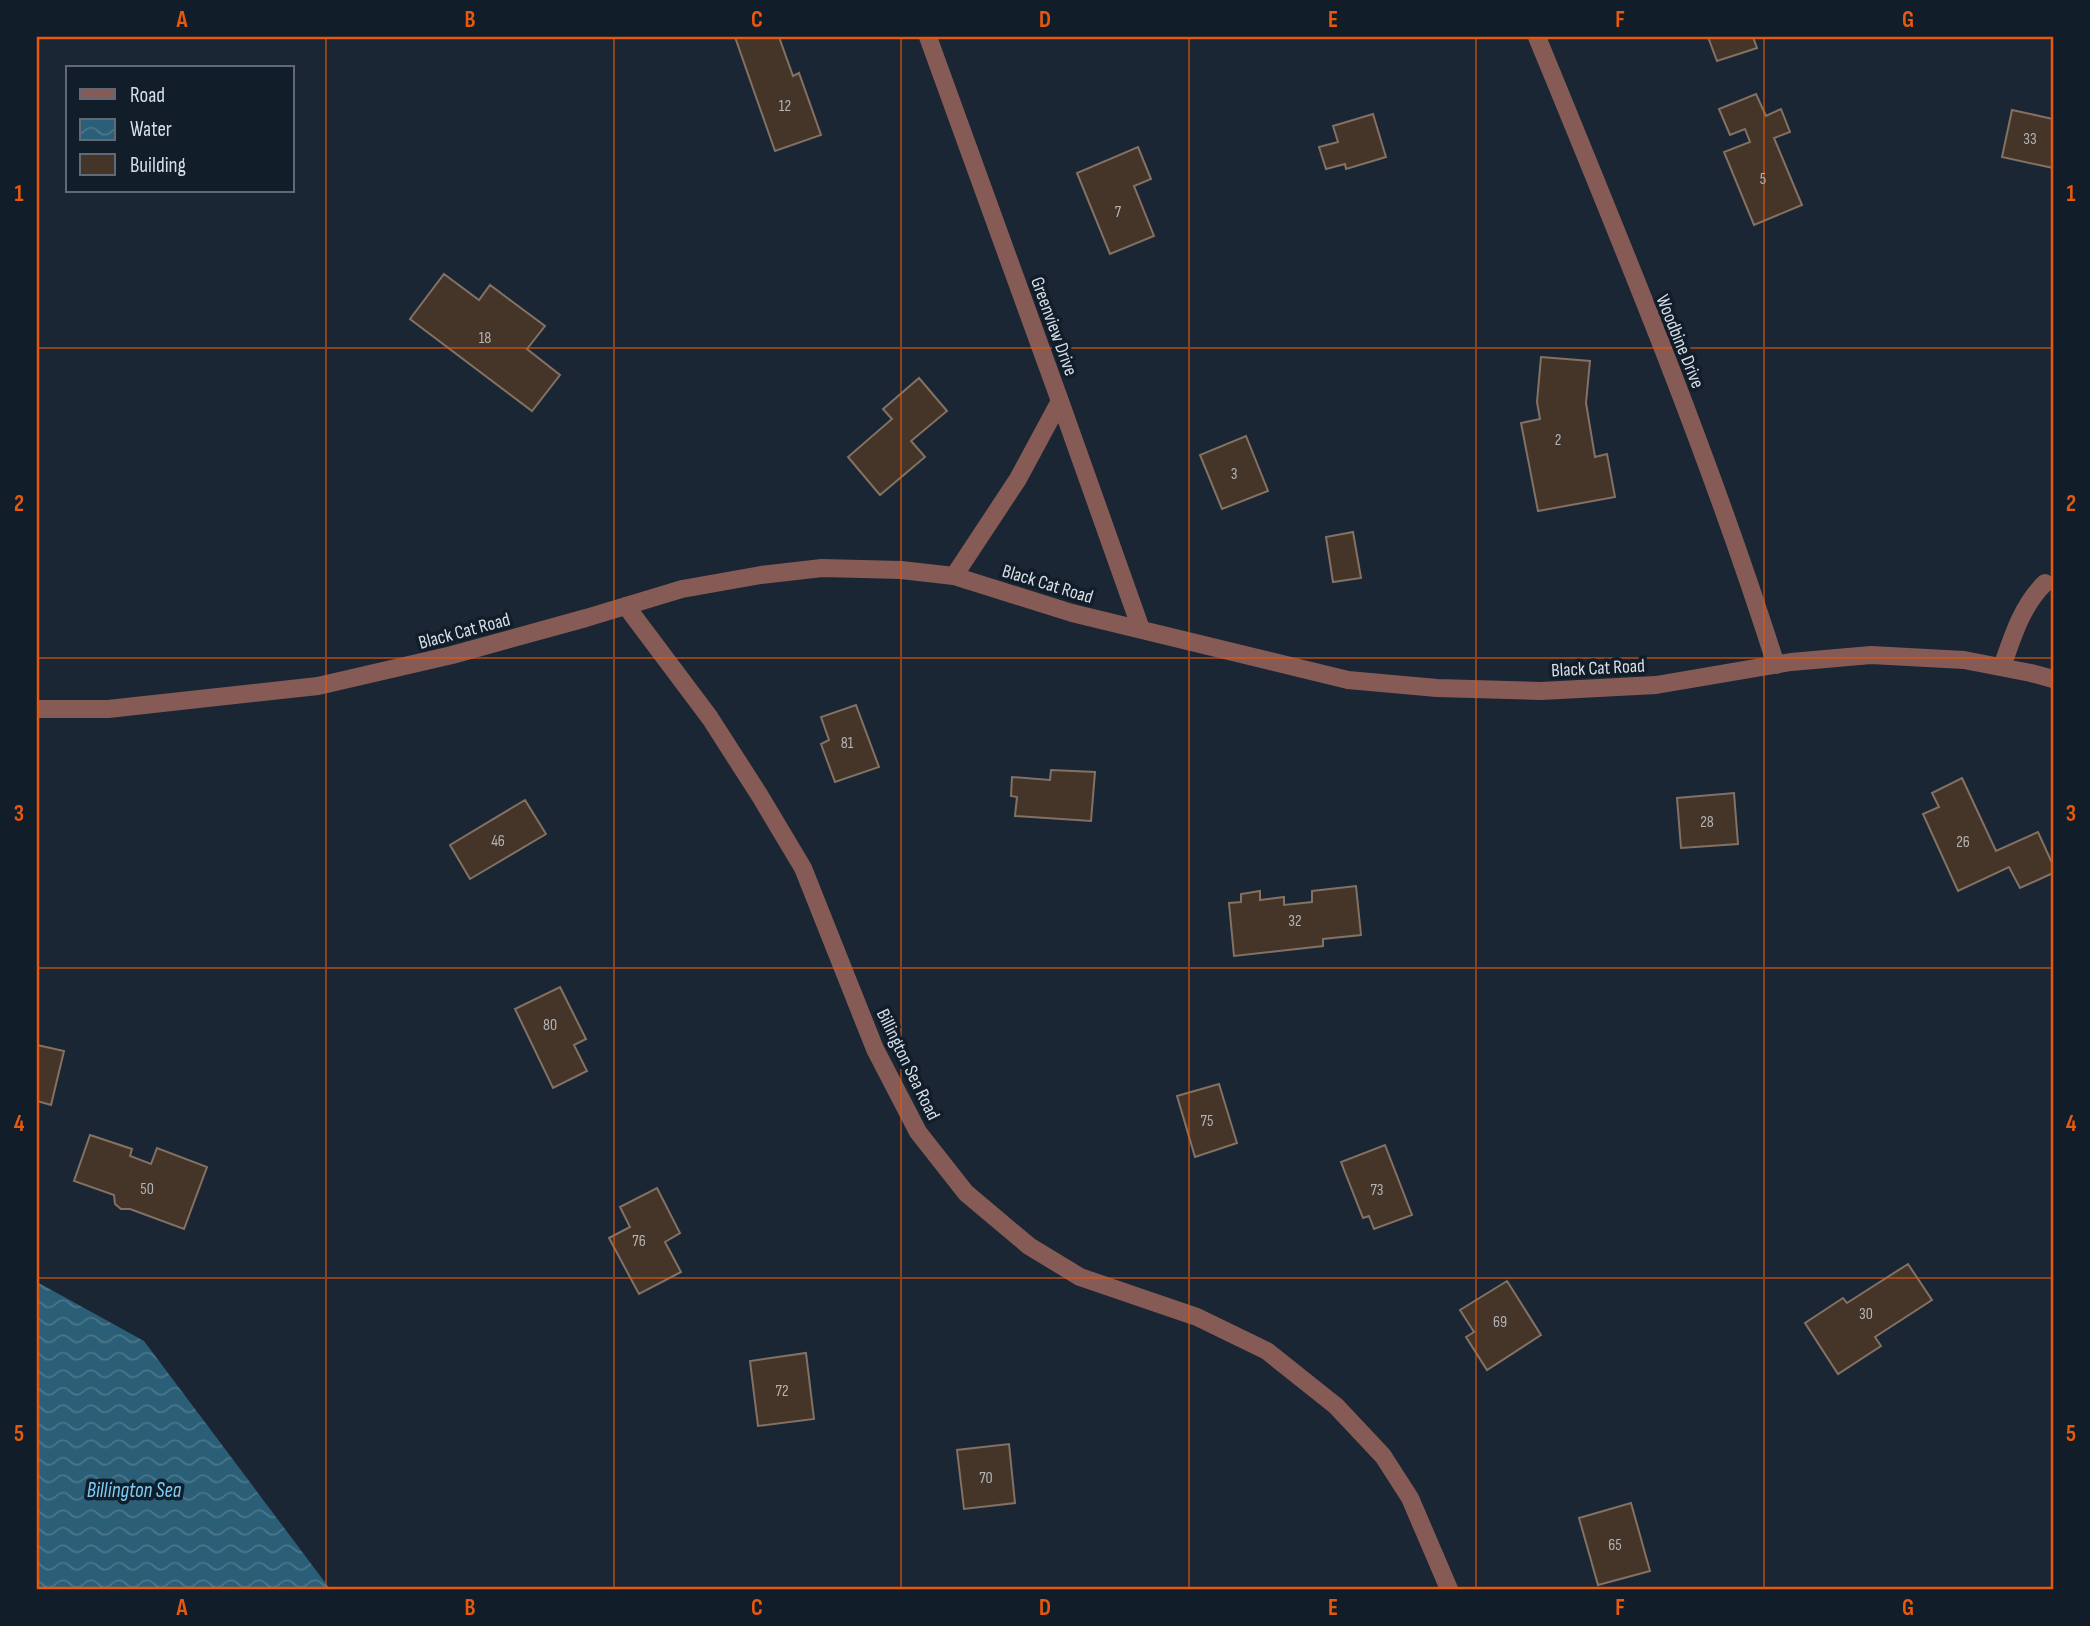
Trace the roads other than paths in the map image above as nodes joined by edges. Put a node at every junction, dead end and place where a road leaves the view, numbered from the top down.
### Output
1 (928, 37) edge
2 (1537, 37) edge
3 (1060, 401) junction
4 (954, 576) junction
5 (2045, 583) dead end
6 (626, 606) junction
7 (1141, 629) junction
8 (1776, 665) junction
9 (2002, 667) junction
10 (2053, 679) edge
11 (37, 709) edge
12 (1449, 1589) edge

1 - 3 street, Greenview Drive
2 - 8 street, Woodbine Drive
3 - 4 street
3 - 7 street, Greenview Drive
4 - 6 street, Black Cat Road
4 - 7 street, Black Cat Road
5 - 9 street
6 - 11 street, Black Cat Road
6 - 12 street, Billington Sea Road
7 - 8 street, Black Cat Road
8 - 9 street, Black Cat Road
9 - 10 street, Black Cat Road

